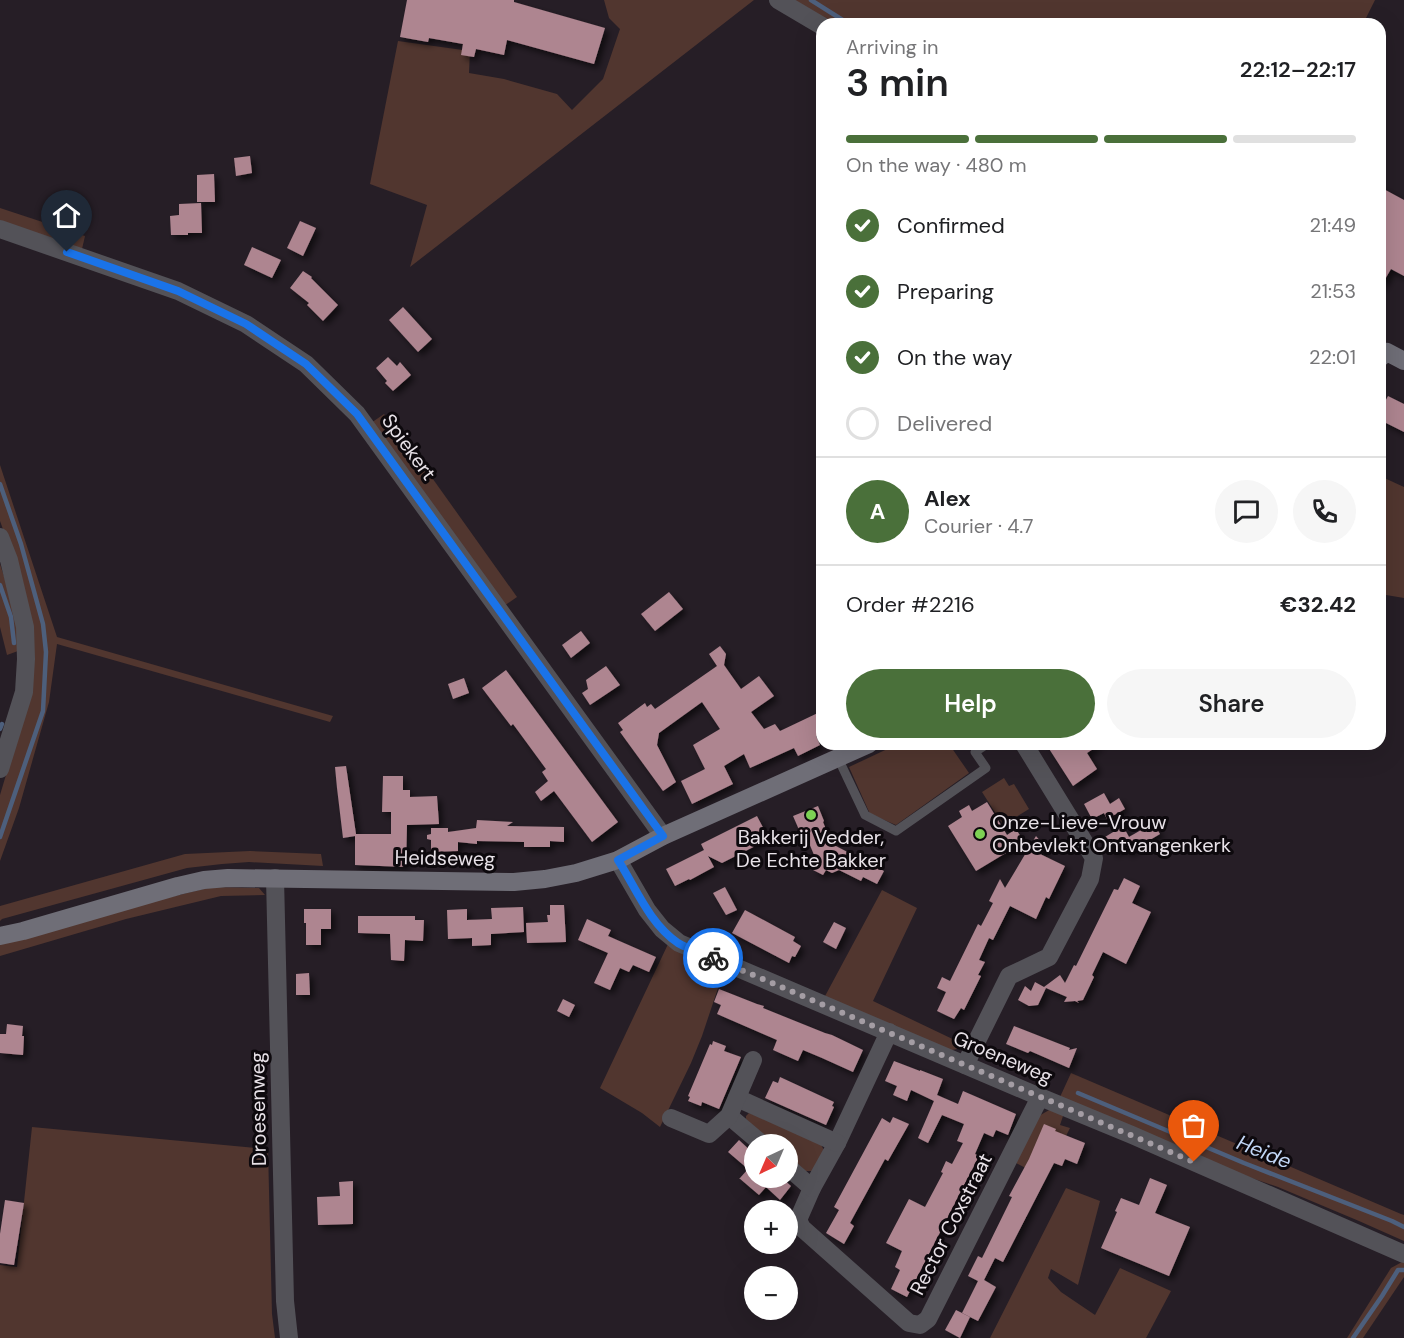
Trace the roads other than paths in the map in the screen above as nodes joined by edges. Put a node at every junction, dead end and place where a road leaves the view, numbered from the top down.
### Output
1 (778, 0) edge
2 (816, 22) edge
3 (0, 229) edge
4 (1386, 354) edge
5 (1404, 361) edge
6 (0, 537) edge
7 (857, 750) edge
8 (978, 750) edge
9 (1028, 750) edge
10 (838, 759) junction
11 (0, 769) edge
12 (663, 836) junction
13 (618, 860) junction
14 (275, 878) junction
15 (0, 936) edge
16 (888, 1032) junction
17 (753, 1060) dead end
18 (965, 1065) junction
19 (1040, 1097) junction
20 (737, 1098) junction
21 (729, 1116) junction
22 (671, 1118) dead end
23 (750, 1134) edge
24 (837, 1143) junction
25 (798, 1176) edge
26 (812, 1188) junction
27 (1404, 1254) edge
28 (289, 1338) edge

1 - 2 street
3 - 12 street, Spiekert
4 - 5 street
6 - 11 street
7 - 10 street, Heidseweg
8 - 10 lane
9 - 18 street
10 - 12 street, Heidseweg
12 - 13 street, Heidseweg
13 - 14 street, Heidseweg
13 - 16 street, Groeneweg
14 - 15 street, Heidseweg
14 - 28 street, Droesenweg
16 - 18 street, Groeneweg
16 - 24 street, Rector Coxstraat
17 - 20 street
18 - 19 street, Groeneweg
19 - 26 street, Rector Coxstraat
19 - 27 street, Groeneweg
20 - 21 street
20 - 24 street
21 - 22 street
21 - 23 street
24 - 26 street, Rector Coxstraat
25 - 26 street

